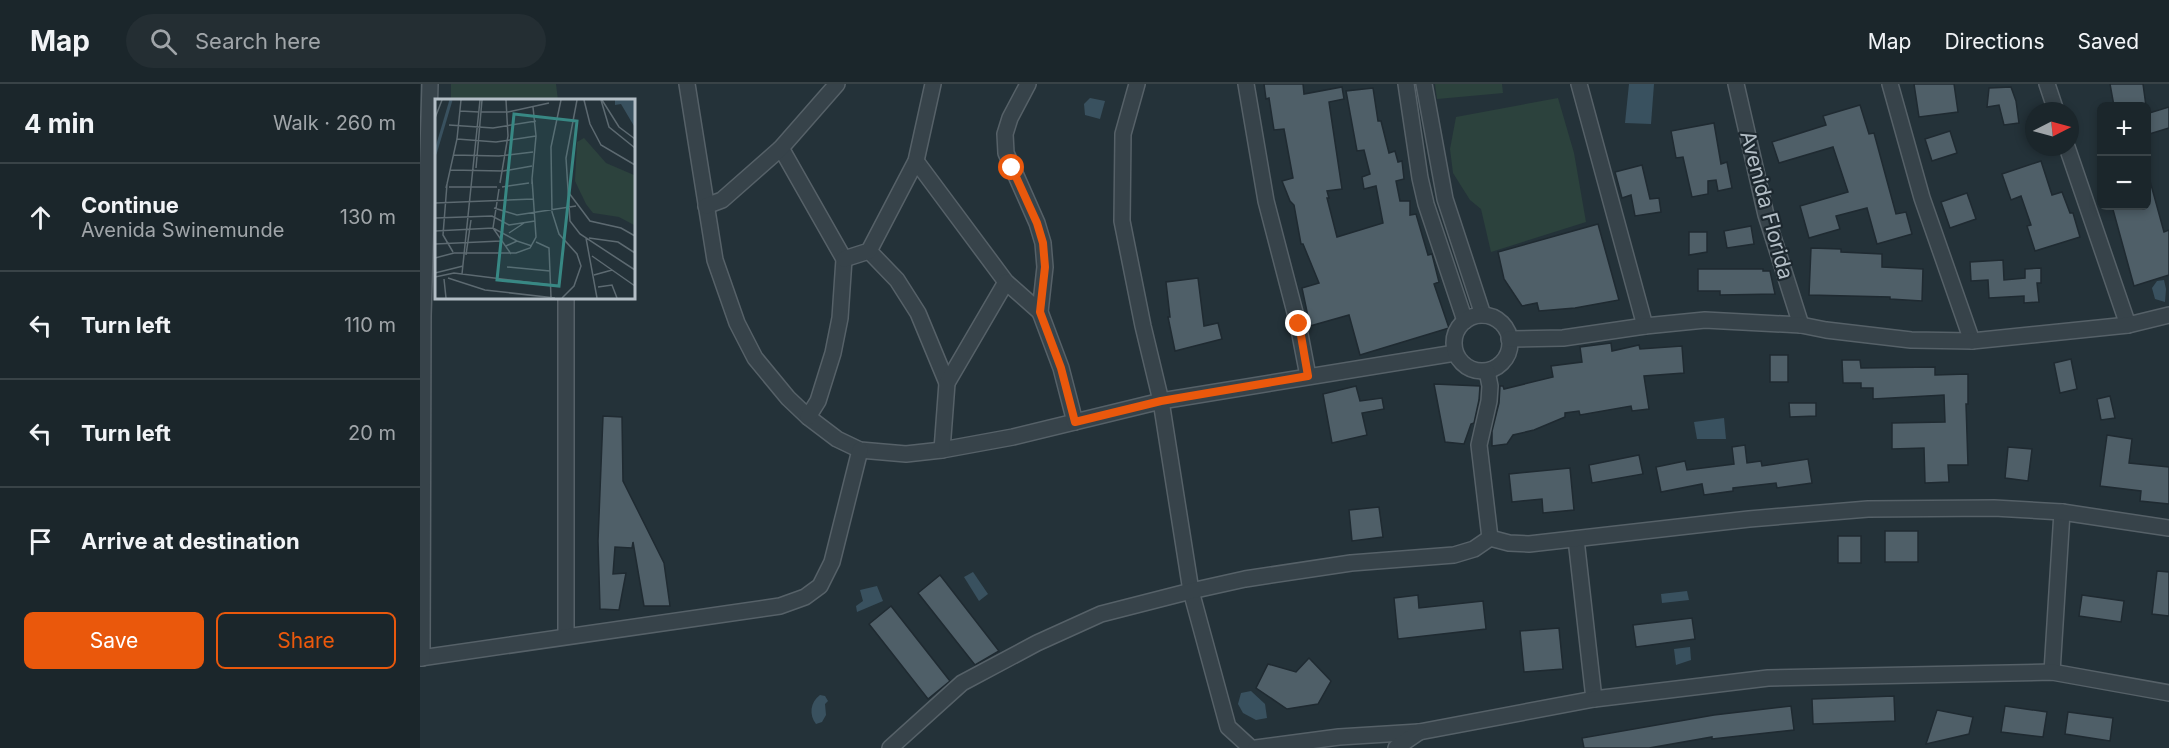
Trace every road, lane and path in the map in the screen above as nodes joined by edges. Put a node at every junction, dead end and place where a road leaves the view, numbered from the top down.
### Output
1 (430, 84) edge
2 (687, 84) edge
3 (933, 84) edge
4 (1028, 84) edge
5 (1137, 84) edge
6 (1246, 84) edge
7 (1406, 84) edge
8 (1424, 84) edge
9 (1579, 84) edge
10 (1736, 84) edge
11 (1890, 84) edge
12 (2047, 84) edge
13 (834, 85) edge
14 (2053, 102) edge
15 (424, 106) edge
16 (781, 148) junction
17 (2070, 156) edge
18 (916, 161) junction
19 (706, 206) junction
20 (869, 251) junction
21 (844, 259) junction
22 (1006, 282) junction
23 (566, 298) edge
24 (1040, 312) junction
25 (1483, 315) junction
26 (2169, 315) edge
27 (1465, 321) junction
28 (1801, 325) junction
29 (2127, 325) junction
30 (1645, 326) junction
31 (1509, 339) junction
32 (1972, 341) junction
33 (1455, 353) junction
34 (1487, 371) junction
35 (1308, 376) junction
36 (947, 383) junction
37 (1161, 401) junction
38 (808, 417) junction
39 (1075, 422) junction
40 (860, 450) junction
41 (942, 450) junction
42 (2062, 512) junction
43 (2169, 528) edge
44 (1490, 538) junction
45 (1576, 540) junction
46 (1191, 591) junction
47 (566, 636) junction
48 (421, 658) edge
49 (2052, 672) junction
50 (2169, 693) edge
51 (1594, 699) junction
52 (1419, 732) junction
53 (890, 748) edge
54 (1251, 748) edge
55 (1256, 748) edge
56 (1396, 748) edge

1 - 15 street
2 - 19 street
3 - 18 street
4 - 24 street
5 - 37 street
6 - 35 street
7 - 27 street
8 - 25 street
9 - 30 street
10 - 28 street, Avenida Florida
11 - 32 street
12 - 14 street
13 - 16 street
15 - 48 street
16 - 19 street
16 - 21 street
17 - 29 street
18 - 20 street
18 - 22 street
19 - 38 street
20 - 21 street
20 - 36 street
21 - 38 street
22 - 24 street
22 - 36 street
23 - 47 street
24 - 39 street
25 - 27 street
25 - 31 street
26 - 29 street
27 - 33 street
28 - 30 street
28 - 32 street
29 - 32 street
30 - 31 street
31 - 34 street
33 - 34 street
33 - 35 street
34 - 44 street
35 - 37 street
36 - 41 street
37 - 39 street
37 - 46 street
38 - 40 street
39 - 41 street
40 - 41 street
40 - 47 street
42 - 43 street
42 - 45 street
42 - 49 street
44 - 45 street
44 - 46 street
45 - 51 street
46 - 53 street
46 - 54 street
47 - 48 street
49 - 50 street
49 - 51 street
51 - 52 street
52 - 55 street
52 - 56 street

